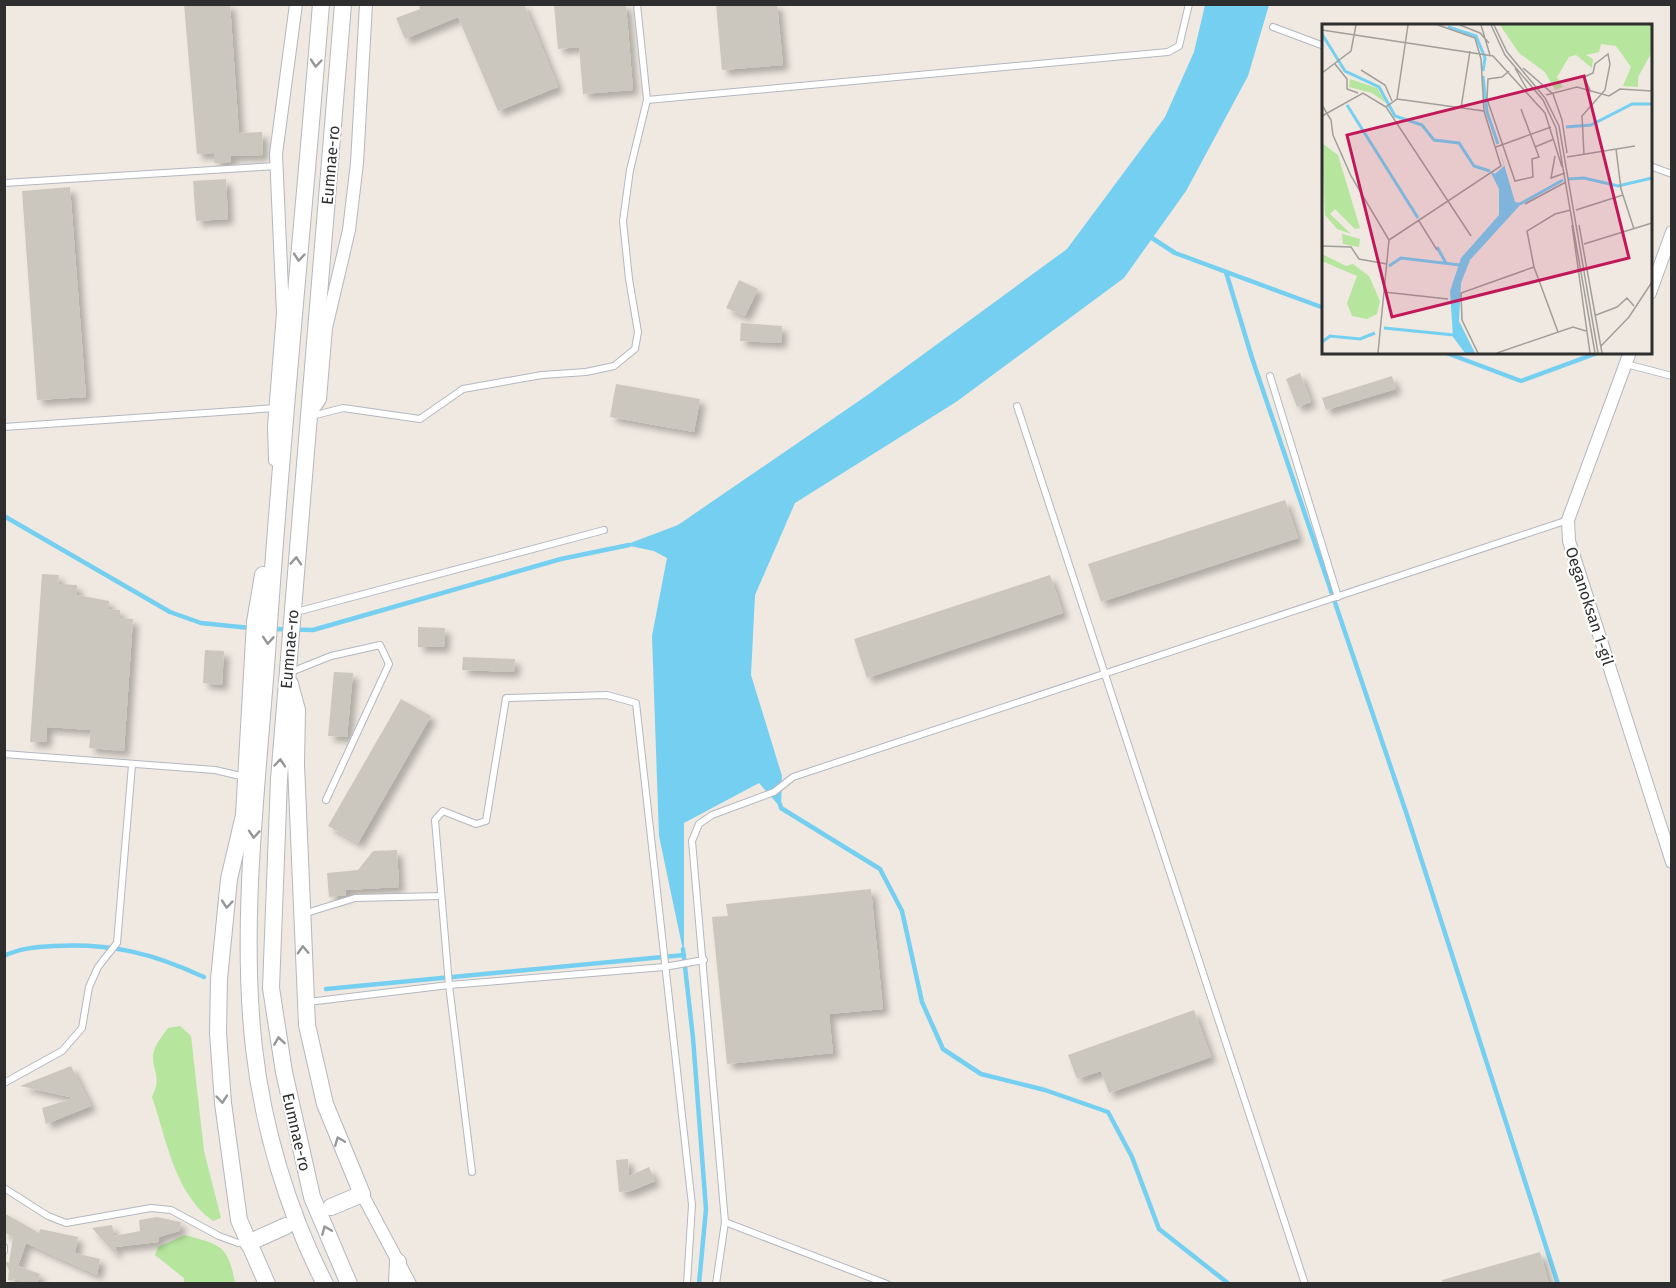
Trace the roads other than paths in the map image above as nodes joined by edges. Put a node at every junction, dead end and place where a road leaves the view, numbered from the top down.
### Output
1 (296, 4) edge
2 (321, 4) edge
3 (343, 4) edge
4 (366, 4) edge
5 (637, 4) edge
6 (1189, 4) edge
7 (1273, 27) dead end
8 (1322, 46) edge
9 (647, 100) junction
10 (277, 166) junction
11 (1652, 167) edge
12 (1671, 174) edge
13 (4, 183) edge
14 (1671, 232) edge
15 (1652, 287) edge
16 (1628, 358) edge
17 (1270, 376) dead end
18 (1671, 376) edge
19 (1017, 406) dead end
20 (276, 408) junction
21 (308, 417) junction
22 (4, 427) edge
23 (277, 494) junction
24 (1568, 520) junction
25 (604, 530) dead end
26 (1338, 597) junction
27 (292, 616) junction
28 (287, 674) junction
29 (1104, 675) junction
30 (4, 754) edge
31 (132, 765) junction
32 (247, 778) junction
33 (326, 800) dead end
34 (1671, 862) edge
35 (441, 896) junction
36 (302, 915) junction
37 (704, 960) junction
38 (664, 967) junction
39 (449, 985) junction
40 (306, 1002) junction
41 (4, 1083) edge
42 (472, 1172) dead end
43 (4, 1188) edge
44 (362, 1194) junction
45 (331, 1208) dead end
46 (725, 1222) junction
47 (286, 1226) dead end
48 (248, 1242) junction
49 (398, 1262) junction
50 (871, 1280) edge
51 (267, 1284) edge
52 (325, 1284) edge
53 (349, 1284) edge
54 (397, 1284) edge
55 (410, 1284) edge
56 (687, 1284) edge
57 (716, 1284) edge
58 (887, 1284) edge
59 (1305, 1284) edge

1 - 10 street
2 -> 23 street, Eumnae-ro
3 - 21 street, Eumnae-ro
4 - 21 street
5 - 9 lane
6 - 9 lane
7 - 8 lane
9 - 21 lane
10 - 13 lane
10 - 20 street
11 - 12 lane
14 - 15 street
16 - 18 lane
16 - 24 street, Oeganoksan 1-gil
17 - 26 lane
19 - 29 lane
20 - 22 lane
20 - 23 street
27 -> 21 street, Eumnae-ro
23 - 32 street
23 -> 52 street, Eumnae-ro
24 - 26 lane
24 - 34 street, Oeganoksan 1-gil
25 - 27 lane
26 - 29 lane
27 - 28 street, Eumnae-ro
28 - 33 lane
28 - 36 street
53 -> 28 street, Eumnae-ro
29 - 37 lane
29 - 59 lane
30 - 31 lane
31 - 32 lane
31 - 41 lane
32 -> 48 street
35 - 36 lane
35 - 38 lane
35 - 39 lane
40 -> 36 street
37 - 38 lane
37 - 46 lane
38 - 39 lane
38 - 56 lane
39 - 40 lane
39 - 42 lane
44 -> 40 street
43 - 48 lane
44 - 45 street
44 - 49 street
46 - 50 lane
46 - 57 lane
47 - 48 street
48 - 51 street
49 - 54 street
49 - 55 street
50 - 58 lane

